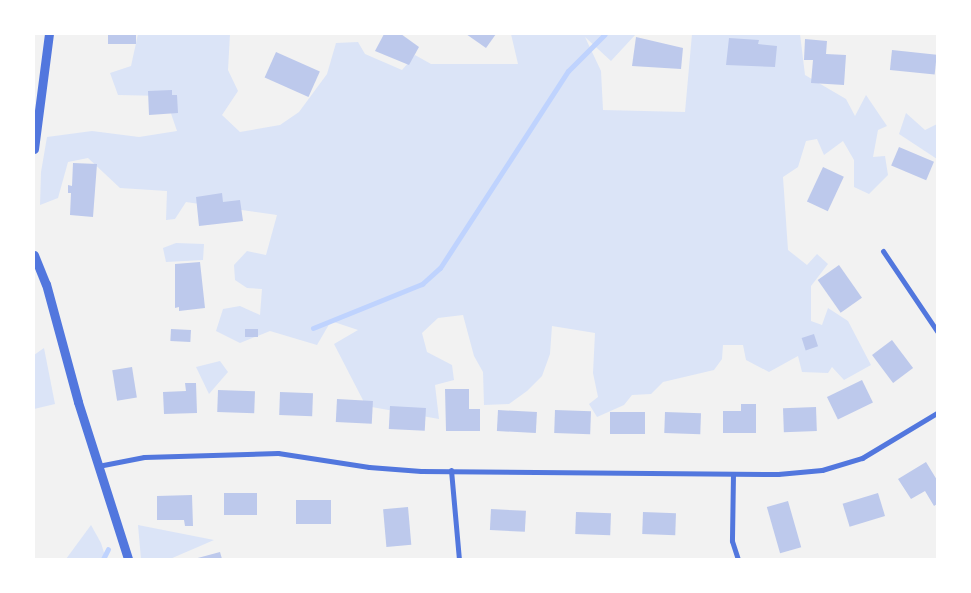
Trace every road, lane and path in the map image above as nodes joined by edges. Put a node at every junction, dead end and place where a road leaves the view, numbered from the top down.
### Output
1 (49, 34) edge
2 (34, 148) edge
3 (883, 251) dead end
4 (34, 255) edge
5 (937, 331) edge
6 (937, 413) edge
7 (98, 466) junction
8 (451, 470) junction
9 (733, 474) junction
10 (128, 559) edge
11 (459, 559) edge
12 (738, 559) edge

1 - 2 street
3 - 5 street
4 - 7 street
6 - 9 street
7 - 8 street
7 - 10 street
8 - 9 street
8 - 11 street
9 - 12 street

